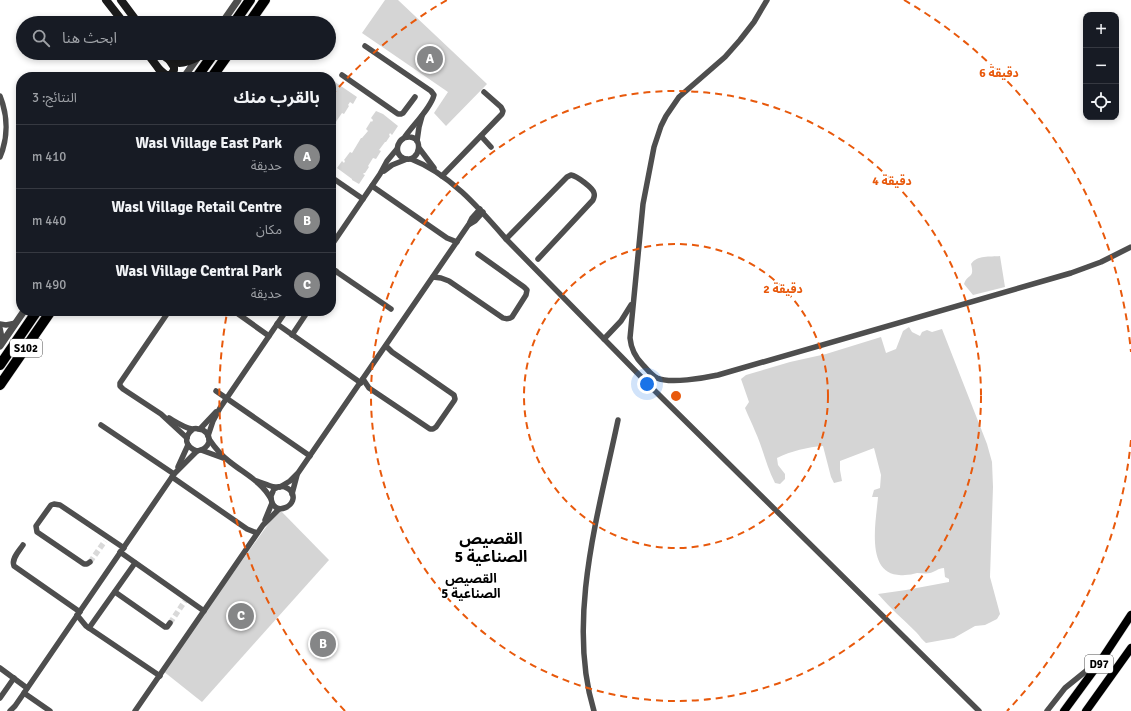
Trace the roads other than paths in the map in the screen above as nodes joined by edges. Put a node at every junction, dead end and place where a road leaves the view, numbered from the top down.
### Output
1 (106, 0) edge
2 (238, 0) edge
3 (250, 0) edge
4 (265, 0) edge
5 (767, 0) edge
6 (123, 1) edge
7 (119, 16) edge
8 (133, 16) edge
9 (227, 16) edge
10 (239, 16) edge
11 (254, 16) edge
12 (365, 46) dead end
13 (152, 60) edge
14 (193, 60) edge
15 (196, 60) edge
16 (209, 60) edge
17 (224, 60) edge
18 (170, 61) joint
19 (159, 69) junction
20 (160, 72) edge
21 (162, 72) edge
22 (173, 72) edge
23 (188, 72) edge
24 (201, 72) edge
25 (216, 72) edge
26 (342, 75) dead end
27 (484, 92) dead end
28 (0, 96) edge
29 (415, 97) dead end
30 (423, 113) junction
31 (480, 136) junction
32 (404, 138) junction
33 (417, 141) junction
34 (491, 147) dead end
35 (419, 148) junction
36 (397, 149) junction
37 (0, 157) edge
38 (409, 159) junction
39 (436, 171) junction
40 (380, 174) junction
41 (442, 176) junction
42 (336, 181) edge
43 (372, 186) junction
44 (363, 199) junction
45 (482, 211) junction
46 (336, 239) edge
47 (506, 239) junction
48 (457, 242) junction
49 (1131, 247) edge
50 (478, 254) dead end
51 (538, 259) dead end
52 (336, 271) edge
53 (433, 278) junction
54 (634, 300) junction
55 (391, 309) dead end
56 (21, 316) edge
57 (34, 316) edge
58 (48, 316) edge
59 (167, 316) edge
60 (241, 316) edge
61 (283, 316) edge
62 (305, 316) edge
63 (16, 323) junction
64 (0, 324) edge
65 (277, 324) junction
66 (0, 328) edge
67 (292, 334) junction
68 (270, 336) junction
69 (604, 339) junction
70 (1, 345) edge
71 (386, 346) junction
72 (0, 365) edge
73 (362, 381) junction
74 (0, 385) edge
75 (216, 391) dead end
76 (227, 398) junction
77 (220, 408) junction
78 (161, 414) junction
79 (618, 420) dead end
80 (101, 425) dead end
81 (200, 428) junction
82 (193, 429) junction
83 (187, 438) junction
84 (209, 438) junction
85 (188, 445) junction
86 (199, 451) junction
87 (310, 456) junction
88 (229, 461) junction
89 (298, 473) junction
90 (173, 476) junction
91 (257, 481) junction
92 (279, 487) junction
93 (292, 494) junction
94 (271, 502) junction
95 (279, 508) junction
96 (263, 525) junction
97 (258, 533) junction
98 (23, 545) dead end
99 (122, 550) junction
100 (90, 562) dead end
101 (135, 563) junction
102 (114, 592) junction
103 (204, 611) junction
104 (78, 614) junction
105 (1131, 615) edge
106 (170, 623) dead end
107 (89, 628) junction
108 (1131, 648) edge
109 (1100, 662) junction
110 (0, 668) edge
111 (160, 676) junction
112 (14, 678) junction
113 (26, 690) junction
114 (0, 698) edge
115 (14, 708) edge
116 (10, 711) edge
117 (50, 711) edge
118 (135, 711) edge
119 (594, 711) edge
120 (979, 711) edge
121 (1048, 711) edge
122 (1064, 711) edge
123 (1086, 711) edge

1 - 7 main road
2 - 9 street
3 - 10 highway
4 - 11 highway
5 - 54 street
6 - 8 main road
12 - 30 street
13 - 19 main road
14 - 18 main road
15 - 23 street
16 - 24 highway
17 - 25 highway
18 - 22 main road
19 - 20 main road
19 - 21 main road
26 - 29 street
27 - 31 street
28 - 37 street
30 - 32 street
30 - 33 street
31 - 34 street
31 - 41 street
32 - 33 street
32 - 36 street
33 - 35 street
35 - 38 street
35 - 39 street
36 - 38 street
36 - 40 street
38 - 39 street
38 - 40 street
39 - 41 street
40 - 43 street
41 - 45 street
42 - 44 street
43 - 44 street
43 - 48 street
44 - 46 street
45 - 47 street
45 - 48 street
47 - 51 street
47 - 69 street
48 - 53 street
49 - 54 street
50 - 53 street
52 - 55 street
53 - 71 street
54 - 69 street
56 - 63 street
57 - 72 highway, S102
58 - 74 highway, S102
59 - 78 street
60 - 68 street
61 - 65 street
62 - 67 street
63 - 64 street
63 - 70 street
65 - 67 street
65 - 68 street
66 - 70 street
67 - 73 street
68 - 76 street
69 - 120 street
71 - 73 street
71 - 73 street
73 - 87 street
75 - 76 street
76 - 77 street
76 - 87 street
77 - 81 street
77 - 84 street
78 - 82 street
78 - 83 street
79 - 119 street
80 - 90 street
81 - 82 street
81 - 84 street
82 - 83 street
83 - 85 street
84 - 86 street
84 - 88 street
85 - 86 street
85 - 90 street
86 - 88 street
86 - 90 street
87 - 89 street
88 - 91 street
89 - 92 street
89 - 93 street
90 - 97 street
90 - 99 street
91 - 92 street
91 - 94 street
92 - 93 street
92 - 94 street
93 - 95 street
94 - 95 street
94 - 96 street
95 - 96 street
96 - 97 street
97 - 103 street
98 - 104 street
99 - 100 street
99 - 101 street
99 - 104 street
101 - 102 street
101 - 103 street
102 - 106 street
102 - 107 street
103 - 111 street
104 - 107 street
104 - 113 street
105 - 109 main road, D97
107 - 111 street
108 - 123 main road, D97
109 - 121 street
109 - 122 main road, D97
110 - 112 street
111 - 118 street
112 - 113 street
112 - 114 street
113 - 115 street
113 - 117 street
115 - 116 street

